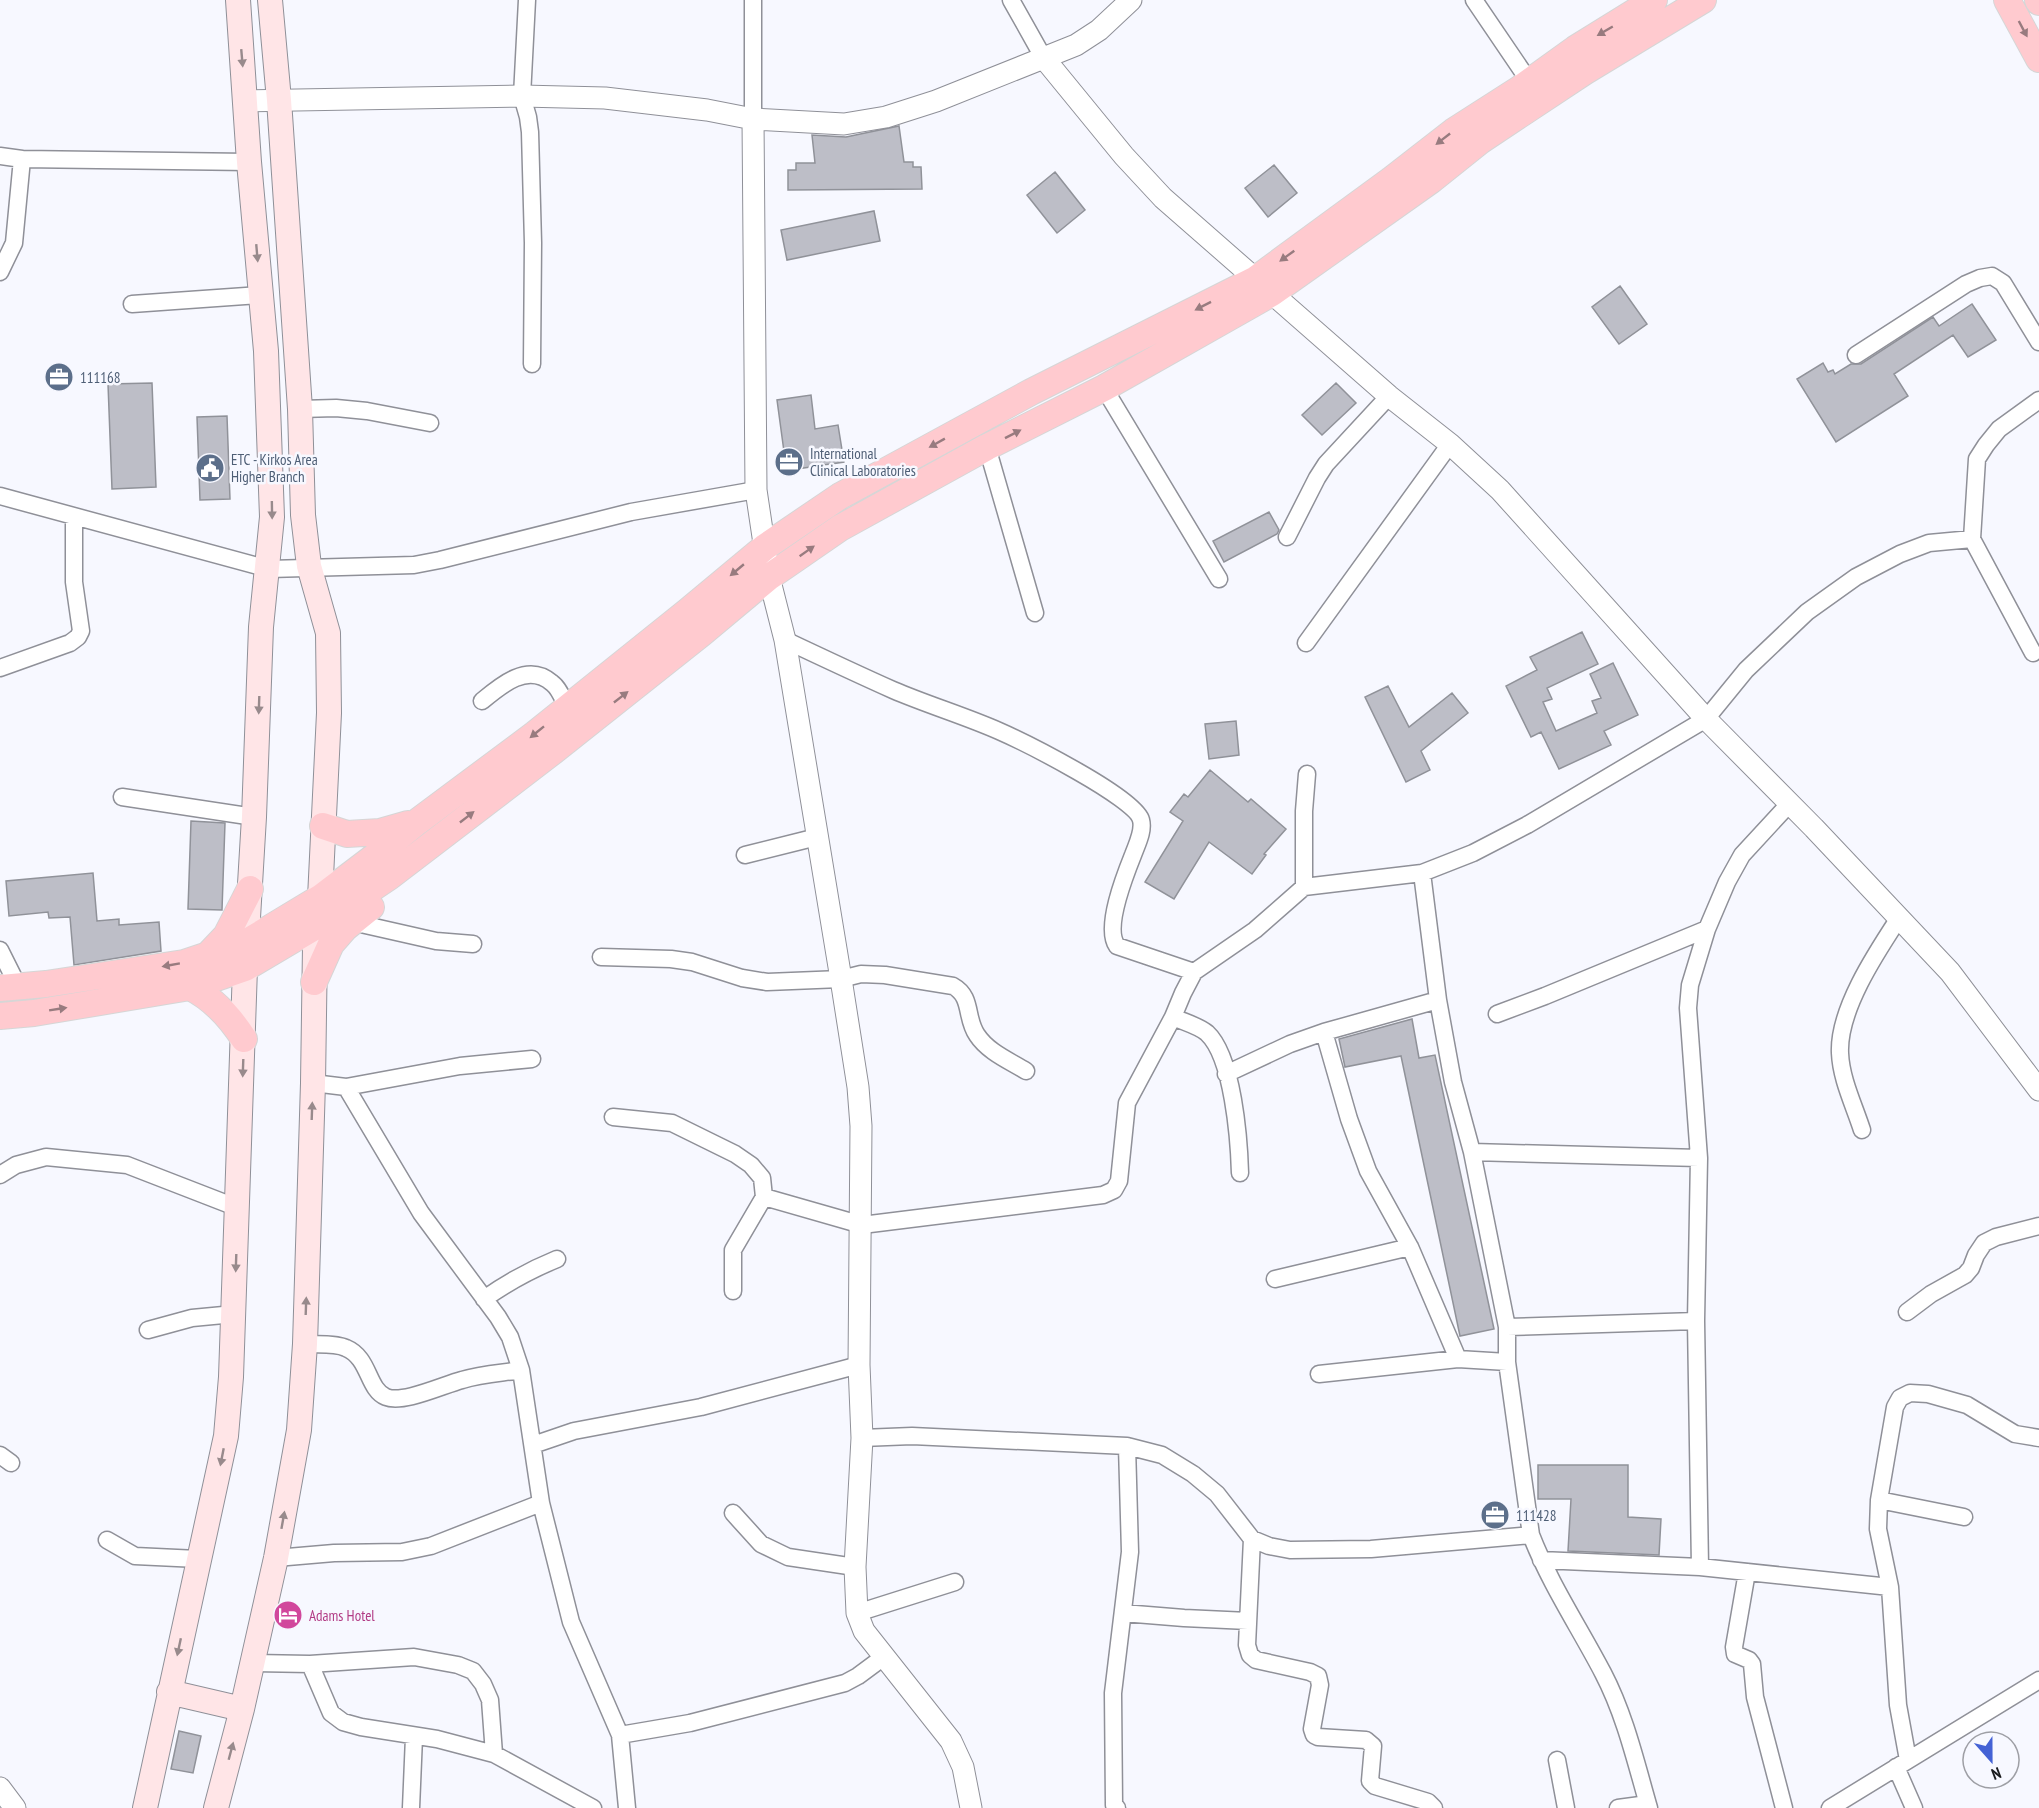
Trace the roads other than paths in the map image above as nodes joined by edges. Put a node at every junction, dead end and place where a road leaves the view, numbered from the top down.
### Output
1 (238, 0) edge
2 (270, 0) edge
3 (527, 0) edge
4 (753, 0) edge
5 (1011, 0) edge
6 (1131, 0) edge
7 (1474, 0) edge
8 (1703, 0) edge
9 (2007, 0) edge
10 (1650, 1) edge
11 (1043, 57) junction
12 (2039, 59) edge
13 (1529, 81) junction
14 (522, 96) junction
15 (279, 100) junction
16 (246, 101) junction
17 (753, 119) junction
18 (0, 156) edge
19 (22, 159) junction
20 (249, 162) junction
21 (0, 272) edge
22 (1264, 286) junction
23 (261, 295) junction
24 (132, 304) dead end
25 (2039, 342) edge
26 (1856, 355) dead end
27 (532, 364) dead end
28 (1104, 388) junction
29 (1389, 396) junction
30 (2039, 400) edge
31 (300, 409) junction
32 (429, 423) dead end
33 (1450, 444) junction
34 (987, 447) junction
35 (756, 490) junction
36 (0, 496) edge
37 (74, 517) junction
38 (1287, 537) dead end
39 (1972, 539) junction
40 (765, 547) junction
41 (309, 567) junction
42 (268, 569) junction
43 (769, 577) junction
44 (1219, 579) dead end
45 (1035, 613) dead end
46 (785, 640) junction
47 (1306, 643) dead end
48 (2033, 653) dead end
49 (0, 668) edge
50 (482, 701) dead end
51 (567, 707) junction
52 (1706, 719) junction
53 (1307, 774) dead end
54 (122, 797) dead end
55 (1790, 803) junction
56 (254, 817) junction
57 (417, 822) junction
58 (323, 826) junction
59 (817, 837) junction
60 (434, 843) junction
61 (745, 855) dead end
62 (1422, 873) junction
63 (1304, 887) junction
64 (250, 889) junction
65 (320, 898) junction
66 (1899, 918) junction
67 (352, 922) junction
68 (316, 926) junction
69 (1707, 929) junction
70 (247, 942) junction
71 (473, 944) dead end
72 (0, 950) edge
73 (601, 957) dead end
74 (204, 958) junction
75 (245, 968) junction
76 (1194, 972) junction
77 (841, 979) junction
78 (314, 982) junction
79 (9, 987) edge
80 (190, 987) junction
81 (1438, 1000) junction
82 (1497, 1014) dead end
83 (0, 1016) edge
84 (1173, 1017) junction
85 (1324, 1032) junction
86 (244, 1039) junction
87 (532, 1059) dead end
88 (1026, 1071) dead end
89 (1226, 1074) junction
90 (313, 1083) junction
91 (346, 1087) junction
92 (2039, 1090) edge
93 (613, 1117) dead end
94 (1862, 1130) dead end
95 (1472, 1152) junction
96 (1700, 1158) junction
97 (1240, 1173) dead end
98 (0, 1175) edge
99 (764, 1197) junction
100 (238, 1208) junction
101 (862, 1225) junction
102 (2039, 1226) edge
103 (1410, 1247) junction
104 (557, 1259) dead end
105 (1275, 1279) dead end
106 (733, 1291) dead end
107 (484, 1299) junction
108 (1907, 1312) dead end
109 (234, 1314) junction
110 (1696, 1322) junction
111 (1507, 1327) junction
112 (148, 1330) dead end
113 (305, 1344) junction
114 (1458, 1359) junction
115 (1507, 1362) junction
116 (859, 1365) junction
117 (521, 1370) junction
118 (1319, 1374) dead end
119 (862, 1438) junction
120 (2039, 1438) edge
121 (533, 1445) junction
122 (1127, 1446) junction
123 (1879, 1500) junction
124 (541, 1503) junction
125 (734, 1513) dead end
126 (1964, 1517) dead end
127 (1532, 1535) junction
128 (1252, 1539) junction
129 (106, 1540) dead end
130 (276, 1558) junction
131 (198, 1559) junction
132 (1541, 1560) junction
133 (855, 1567) junction
134 (1700, 1567) junction
135 (1747, 1572) junction
136 (955, 1582) dead end
137 (1890, 1587) junction
138 (857, 1613) junction
139 (1123, 1613) junction
140 (1248, 1621) junction
141 (885, 1656) junction
142 (252, 1662) junction
143 (310, 1664) junction
144 (2039, 1680) edge
145 (169, 1692) junction
146 (242, 1709) junction
147 (620, 1735) junction
148 (414, 1737) junction
149 (494, 1754) junction
150 (1557, 1760) dead end
151 (1902, 1764) junction
152 (0, 1788) edge
153 (1649, 1806) edge
154 (1114, 1807) edge
155 (15, 1808) edge
156 (146, 1808) edge
157 (216, 1808) edge
158 (411, 1808) edge
159 (593, 1808) edge
160 (627, 1808) edge
161 (971, 1808) edge
162 (1434, 1808) edge
163 (1566, 1808) edge
164 (1618, 1808) edge
165 (1784, 1808) edge
166 (1830, 1808) edge
167 (1914, 1808) edge

1 -> 16 main road
2 - 15 main road
3 - 14 street
4 - 17 street
5 - 11 street
6 - 11 street
7 - 13 street
8 - 22 main road
9 -> 12 main road
10 -> 13 main road
11 - 17 street
11 - 22 street
13 -> 22 main road
14 - 15 street
14 - 17 street
14 - 27 street
15 - 16 street
15 - 31 main road
16 - 20 main road
17 - 35 street
18 - 19 street
19 - 20 street
19 - 21 street
20 -> 23 main road
22 - 28 main road
22 - 29 street
22 -> 40 main road
23 - 24 street
23 -> 42 main road
25 - 26 street
34 -> 28 main road
28 - 44 street
29 - 33 street
29 - 38 street
30 - 39 street
31 - 32 street
31 - 41 main road
33 - 47 street
33 - 52 street
43 -> 34 main road
34 - 45 street
35 - 40 street
35 - 41 street
36 - 37 street
37 - 42 street
37 - 49 street
39 - 48 street
39 - 52 street
40 - 43 street
40 -> 51 main road
41 - 42 street
41 - 58 main road
42 -> 56 main road
43 - 46 street
60 -> 43 main road
46 - 59 street
46 - 76 street
50 - 51 street
51 -> 57 main road
52 - 55 street
52 - 62 street
53 - 63 street
54 - 56 street
55 - 66 street
55 - 69 street
56 - 64 main road
57 - 58 main road
57 - 65 main road
58 - 65 main road
59 - 61 street
59 - 77 street
60 - 67 main road
60 - 68 main road
62 - 63 street
62 - 81 street
63 - 76 street
64 - 70 main road
64 - 74 main road
65 - 68 main road
65 - 70 main road
66 - 92 street
66 - 94 street
67 - 71 street
67 - 78 main road
68 - 75 main road
68 - 78 main road
69 - 82 street
69 - 96 street
70 - 74 main road
70 - 75 main road
72 - 79 street
73 - 77 street
74 -> 79 main road
75 - 80 main road
75 - 86 main road
76 - 84 street
77 - 88 street
77 - 101 street
78 - 90 main road
83 -> 80 main road
80 - 86 main road
81 - 85 street
81 - 95 street
84 - 89 street
84 - 101 street
85 - 89 street
85 - 103 street
86 -> 100 main road
87 - 91 street
89 - 97 street
90 - 91 street
113 -> 90 main road
91 - 107 street
93 - 99 street
95 - 96 street
95 - 111 street
96 - 110 street
98 - 100 street
99 - 101 street
99 - 106 street
100 -> 109 main road
101 - 116 street
102 - 108 street
103 - 105 street
103 - 114 street
104 - 107 street
107 - 117 street
109 - 112 street
109 -> 131 main road
110 - 111 street
110 - 134 street
111 - 115 street
113 - 117 street
130 -> 113 main road
114 - 115 street
114 - 118 street
115 - 127 street
116 - 119 street
116 - 121 street
117 - 121 street
119 - 122 street
119 - 133 street
120 - 123 street
121 - 124 street
122 - 128 street
122 - 139 street
123 - 126 street
123 - 137 street
124 - 130 street
124 - 147 street
125 - 133 street
127 - 128 street
127 - 132 street
128 - 140 street
129 - 131 street
130 - 142 main road
131 -> 145 main road
132 - 134 street
132 - 153 street
133 - 138 street
134 - 135 street
135 - 137 street
135 - 165 street
136 - 138 street
137 - 151 street
138 - 141 street
139 - 140 street
139 - 154 street
140 - 162 street
141 - 147 street
141 - 161 street
142 - 143 street
142 - 146 main road
143 - 148 street
143 - 149 street
144 - 151 street
145 - 146 main road
145 - 156 main road
157 -> 146 main road
147 - 160 street
148 - 149 street
148 - 158 street
149 - 159 street
150 - 163 street
151 - 166 street
151 - 167 street
152 - 155 street
153 - 164 street

